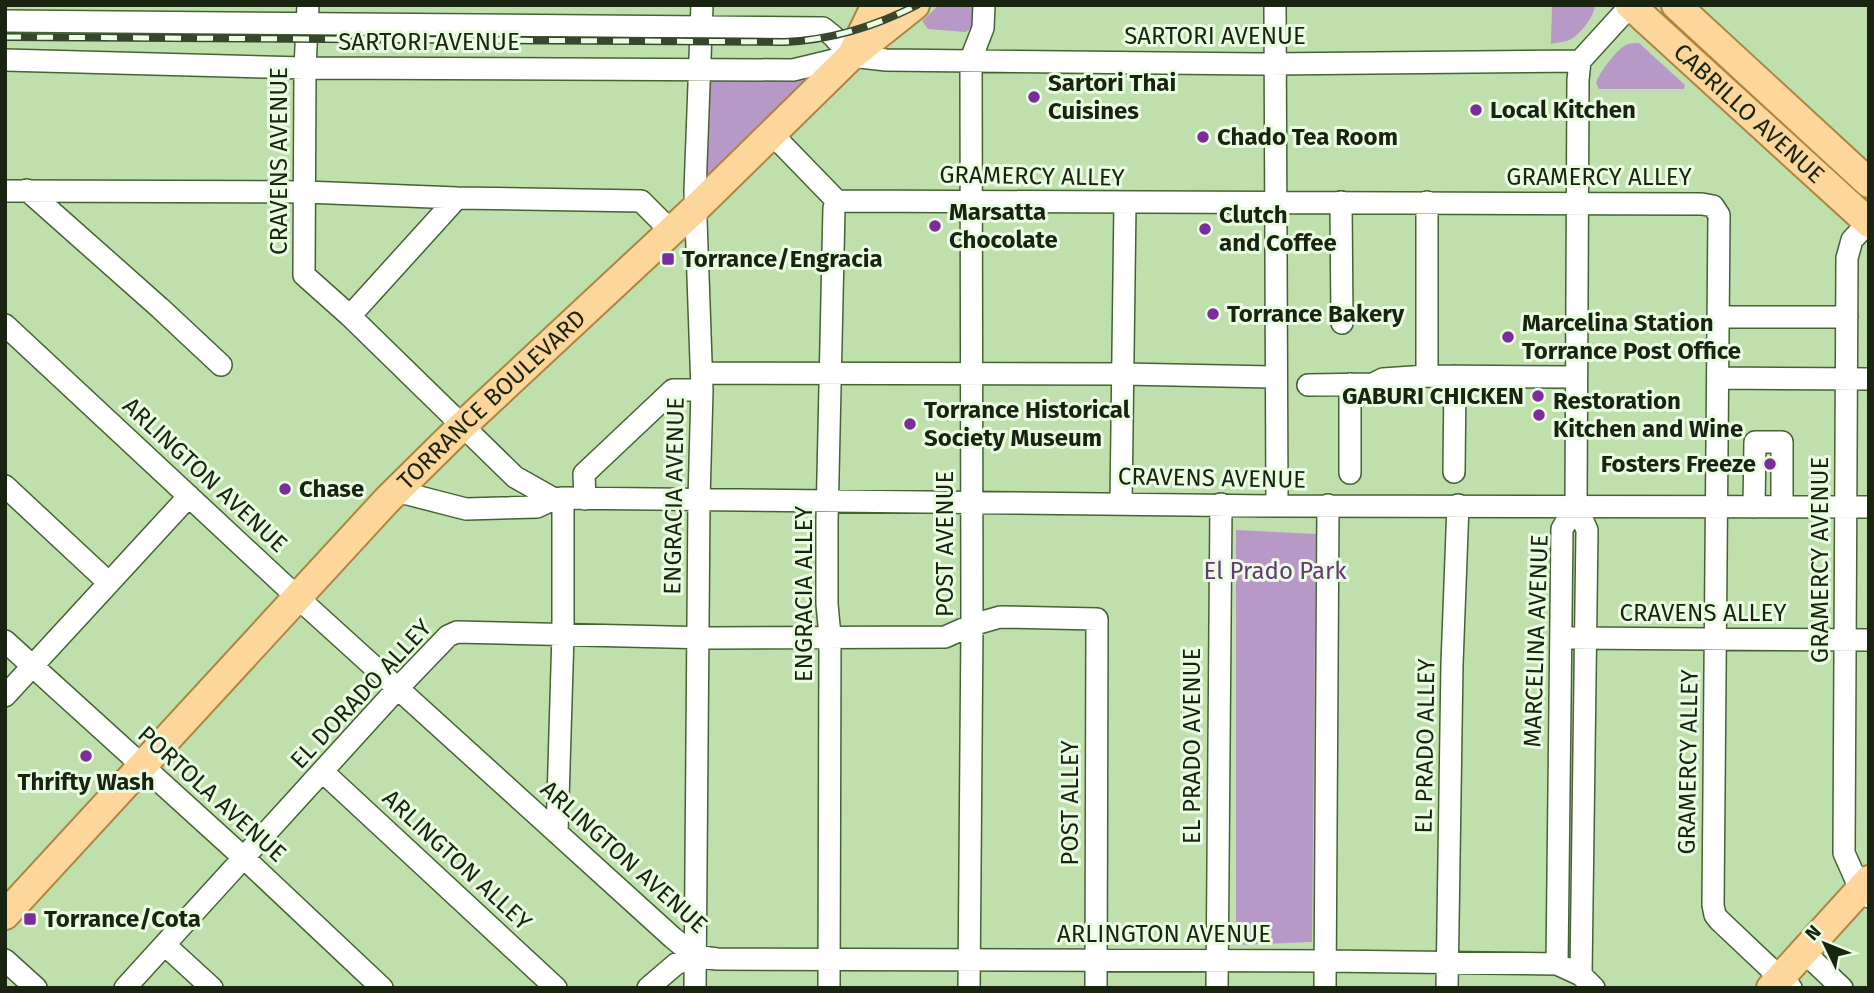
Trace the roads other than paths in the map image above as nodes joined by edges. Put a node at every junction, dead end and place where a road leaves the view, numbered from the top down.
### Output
1 (702, 5) edge
2 (880, 5) edge
3 (915, 5) edge
4 (984, 5) edge
5 (1275, 5) edge
6 (1630, 5) edge
7 (1676, 5) edge
8 (308, 15) edge
9 (5, 21) edge
10 (701, 27) junction
11 (851, 56) junction
12 (971, 59) junction
13 (5, 60) edge
14 (1580, 61) junction
15 (1276, 64) junction
16 (305, 68) junction
17 (701, 69) junction
18 (772, 134) junction
19 (1869, 183) edge
20 (27, 190) junction
21 (5, 191) edge
22 (305, 192) junction
23 (457, 198) junction
24 (837, 201) junction
25 (972, 201) junction
26 (1276, 202) junction
27 (1341, 202) junction
28 (1427, 202) junction
29 (1125, 203) junction
30 (1578, 204) junction
31 (696, 208) junction
32 (1869, 223) edge
33 (671, 231) junction
34 (350, 316) junction
35 (1718, 317) junction
36 (1847, 317) junction
37 (1342, 323) dead end
38 (5, 325) edge
39 (220, 365) dead end
40 (832, 374) junction
41 (972, 374) junction
42 (1124, 374) junction
43 (1427, 376) junction
44 (1455, 376) junction
45 (1276, 377) junction
46 (1576, 377) junction
47 (1718, 378) junction
48 (1846, 378) junction
49 (1869, 379) edge
50 (702, 382) junction
51 (1350, 384) junction
52 (1308, 385) dead end
53 (462, 426) junction
54 (1454, 472) dead end
55 (1350, 473) dead end
56 (5, 486) edge
57 (396, 491) junction
58 (189, 496) junction
59 (559, 499) junction
60 (585, 499) junction
61 (699, 500) junction
62 (830, 501) junction
63 (972, 502) junction
64 (1121, 503) junction
65 (1220, 504) junction
66 (1458, 505) junction
67 (1277, 506) junction
68 (1328, 506) junction
69 (1576, 506) junction
70 (1754, 507) junction
71 (1847, 507) junction
72 (1717, 508) junction
73 (1782, 508) junction
74 (1869, 508) edge
75 (109, 583) junction
76 (298, 597) junction
77 (1097, 619) joint
78 (972, 625) junction
79 (563, 634) junction
80 (830, 636) junction
81 (698, 637) junction
82 (1559, 638) junction
83 (1584, 638) junction
84 (1716, 639) junction
85 (1846, 640) junction
86 (1869, 640) edge
87 (5, 641) edge
88 (33, 666) junction
89 (398, 688) junction
90 (5, 696) edge
91 (143, 766) junction
92 (323, 772) junction
93 (557, 833) junction
94 (244, 858) junction
95 (1866, 888) edge
96 (5, 915) edge
97 (165, 944) junction
98 (1804, 952) junction
99 (695, 956) junction
100 (829, 959) junction
101 (969, 959) junction
102 (5, 960) edge
103 (1096, 960) junction
104 (1326, 961) junction
105 (1217, 962) junction
106 (1448, 964) junction
107 (1557, 964) junction
108 (1590, 984) edge
109 (1781, 984) edge
110 (36, 988) edge
111 (125, 988) edge
112 (212, 988) edge
113 (382, 988) edge
114 (556, 988) edge
115 (648, 988) edge
116 (695, 988) edge
117 (829, 988) edge
118 (969, 988) edge
119 (1096, 988) edge
120 (1217, 988) edge
121 (1325, 988) edge
122 (1447, 988) edge
123 (1842, 988) edge

1 - 10 street, ENGRACIA AVENUE
2 - 11 main road, TORRANCE BOULEVARD
3 - 11 main road, TORRANCE BOULEVARD
4 - 12 street
5 - 15 street
6 - 14 street
6 - 32 main road, CABRILLO AVENUE
7 - 19 main road, CABRILLO AVENUE
8 - 9 street, SARTORI AVENUE
8 - 10 street, SARTORI AVENUE
8 - 16 street, CRAVENS AVENUE
10 - 11 street, SARTORI AVENUE
10 - 17 street, ENGRACIA AVENUE
11 - 12 street, SARTORI AVENUE
11 - 17 street, SARTORI AVENUE
11 - 18 main road, TORRANCE BOULEVARD
12 - 15 street, SARTORI AVENUE
12 - 25 street, POST AVENUE
13 - 16 street, SARTORI AVENUE
14 - 15 street, SARTORI AVENUE
14 - 30 street, MARCELINA AVENUE
15 - 26 street
16 - 17 street, SARTORI AVENUE
16 - 22 street, CRAVENS AVENUE
17 - 31 street, ENGRACIA AVENUE
18 - 24 street
18 - 31 main road, TORRANCE BOULEVARD
20 - 21 street
20 - 22 street
20 - 39 street
22 - 23 street
22 - 34 street, CRAVENS AVENUE
23 - 33 street
23 - 34 street
24 - 25 street, GRAMERCY ALLEY
24 - 40 street, ENGRACIA ALLEY
25 - 29 street, GRAMERCY ALLEY
25 - 41 street, POST AVENUE
26 - 27 street, GRAMERCY ALLEY
26 - 29 street, GRAMERCY ALLEY
26 - 45 street
27 - 28 street, GRAMERCY ALLEY
27 - 37 street
28 - 30 street, GRAMERCY ALLEY
28 - 43 street
29 - 42 street
30 - 35 street, GRAMERCY ALLEY
30 - 46 street, MARCELINA AVENUE
31 - 33 main road, TORRANCE BOULEVARD
31 - 50 street, ENGRACIA AVENUE
32 - 36 street, GRAMERCY AVENUE
33 - 53 main road, TORRANCE BOULEVARD
34 - 53 street, CRAVENS AVENUE
35 - 36 street
35 - 47 street, GRAMERCY ALLEY
36 - 48 street, GRAMERCY AVENUE
38 - 58 street, ARLINGTON AVENUE
40 - 41 street
40 - 50 street
40 - 62 street, ENGRACIA ALLEY
41 - 42 street
41 - 63 street, POST AVENUE
42 - 45 street
42 - 64 street
43 - 44 street
43 - 51 street
44 - 46 street
44 - 54 street
45 - 67 street
46 - 69 street, MARCELINA AVENUE
47 - 48 street
47 - 72 street, GRAMERCY ALLEY
48 - 49 street
48 - 71 street, GRAMERCY AVENUE
50 - 60 street
50 - 61 street, ENGRACIA AVENUE
51 - 52 street
51 - 55 street
53 - 57 main road, TORRANCE BOULEVARD
53 - 59 street, CRAVENS AVENUE
56 - 75 street
57 - 59 street, CRAVENS AVENUE
57 - 76 main road, TORRANCE BOULEVARD
58 - 75 street
58 - 76 street, ARLINGTON AVENUE
59 - 60 street, CRAVENS AVENUE
59 - 79 street
60 - 61 street, CRAVENS AVENUE
61 - 62 street, CRAVENS AVENUE
61 - 81 street, ENGRACIA AVENUE
62 - 63 street, CRAVENS AVENUE
62 - 80 street, ENGRACIA ALLEY
63 - 64 street, CRAVENS AVENUE
63 - 78 street, POST AVENUE
64 - 65 street, CRAVENS AVENUE
65 - 67 street, CRAVENS AVENUE
65 - 105 street, EL PRADO AVENUE
66 - 68 street, CRAVENS AVENUE
66 - 69 street, CRAVENS AVENUE
66 - 106 street, EL PRADO ALLEY
67 - 68 street, CRAVENS AVENUE
68 - 104 street
69 - 72 street, CRAVENS AVENUE
69 - 82 street, MARCELINA AVENUE
69 - 83 street
70 - 72 street, CRAVENS AVENUE
70 - 73 street, CRAVENS AVENUE
70 - 73 street
71 - 73 street, CRAVENS AVENUE
71 - 74 street, CRAVENS AVENUE
71 - 85 street, GRAMERCY AVENUE
72 - 84 street, GRAMERCY ALLEY
75 - 88 street
76 - 89 street, ARLINGTON AVENUE
76 - 91 main road, TORRANCE BOULEVARD
77 - 78 street, EL DORADO ALLEY
77 - 103 street, POST ALLEY
78 - 80 street, EL DORADO ALLEY
78 - 101 street, POST AVENUE
79 - 81 street, EL DORADO ALLEY
79 - 89 street, EL DORADO ALLEY
79 - 93 street
80 - 81 street, EL DORADO ALLEY
80 - 100 street, ENGRACIA ALLEY
81 - 99 street, ENGRACIA AVENUE
82 - 83 street, CRAVENS ALLEY
82 - 107 street, MARCELINA AVENUE
83 - 84 street, CRAVENS ALLEY
83 - 108 street
84 - 85 street, CRAVENS ALLEY
84 - 109 street, GRAMERCY ALLEY
85 - 86 street, CRAVENS ALLEY
85 - 95 street, GRAMERCY AVENUE
87 - 88 street, PORTOLA AVENUE
88 - 90 street
88 - 91 street, PORTOLA AVENUE
89 - 92 street, EL DORADO ALLEY
89 - 93 street, ARLINGTON AVENUE
91 - 94 street, PORTOLA AVENUE
91 - 96 main road, TORRANCE BOULEVARD
92 - 94 street, EL DORADO ALLEY
92 - 114 street, ARLINGTON ALLEY
93 - 99 street, ARLINGTON AVENUE
94 - 97 street, EL DORADO ALLEY
94 - 113 street, PORTOLA AVENUE
95 - 98 main road
97 - 111 street, EL DORADO ALLEY
97 - 112 street
98 - 109 main road
98 - 123 street
99 - 100 street, ARLINGTON AVENUE
99 - 115 street
99 - 116 street, ENGRACIA AVENUE
100 - 101 street, ARLINGTON AVENUE
100 - 117 street, ENGRACIA ALLEY
101 - 103 street, ARLINGTON AVENUE
101 - 118 street, POST AVENUE
102 - 110 street
103 - 105 street, ARLINGTON AVENUE
103 - 119 street, POST ALLEY
104 - 105 street, ARLINGTON AVENUE
104 - 106 street, ARLINGTON AVENUE
104 - 121 street
105 - 120 street, EL PRADO AVENUE
106 - 107 street, ARLINGTON AVENUE
106 - 122 street, EL PRADO ALLEY
107 - 108 street, ARLINGTON AVENUE

